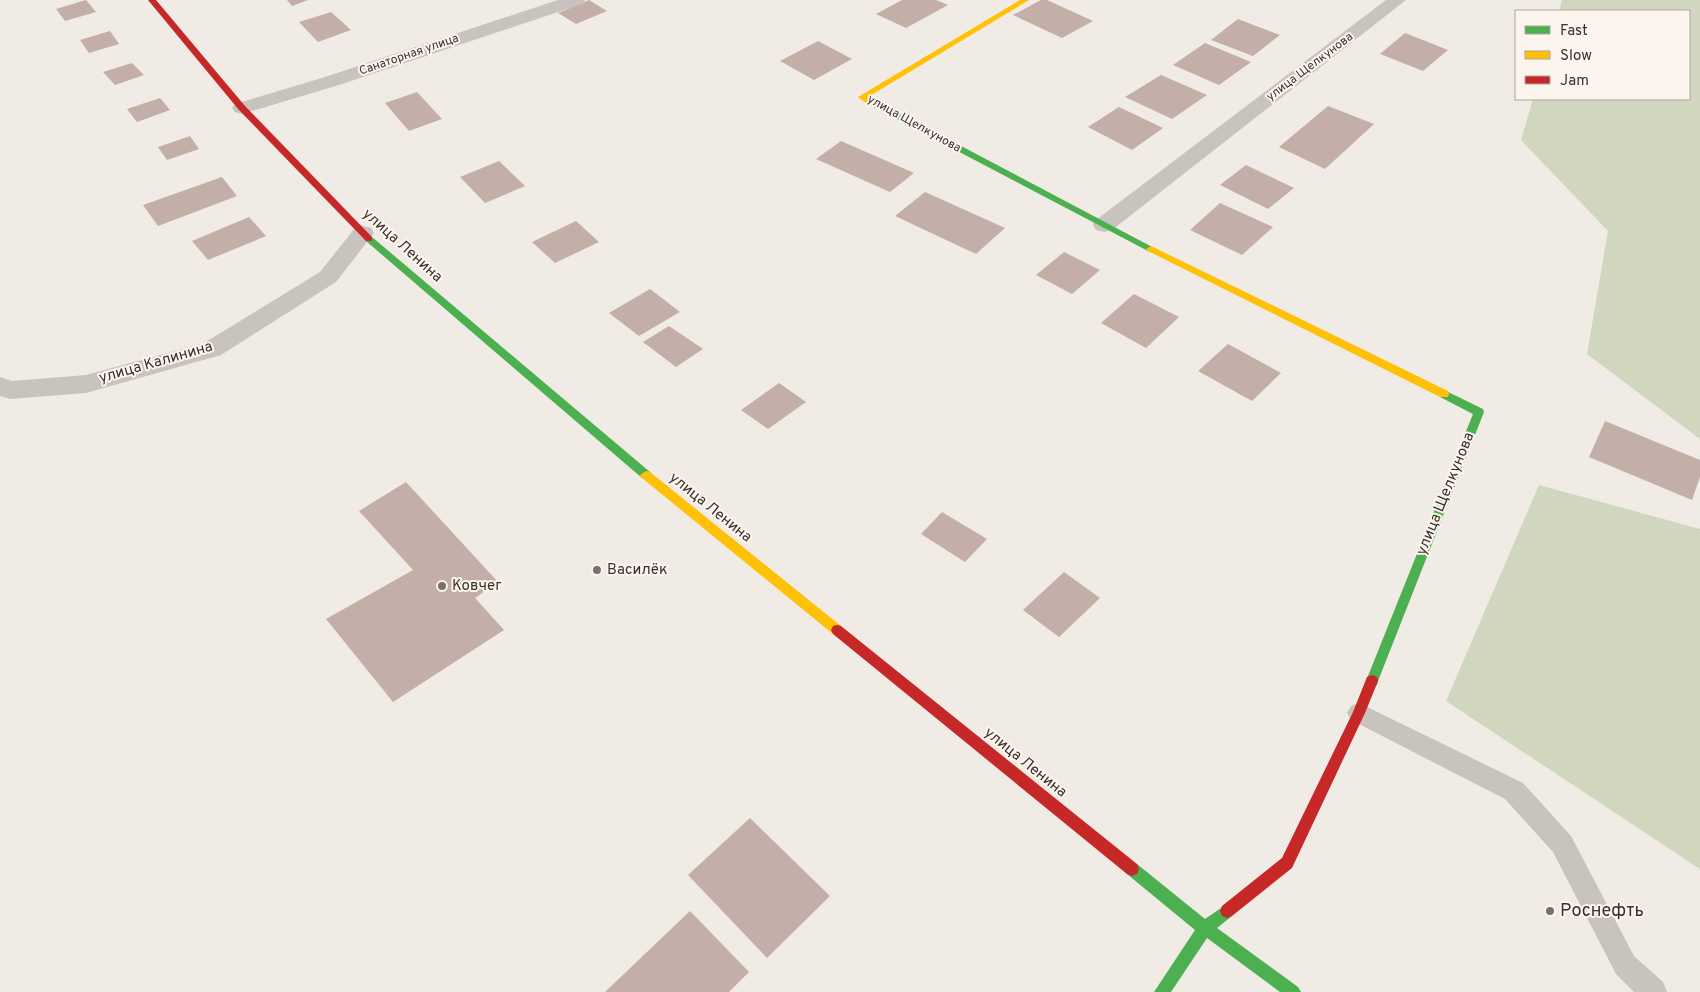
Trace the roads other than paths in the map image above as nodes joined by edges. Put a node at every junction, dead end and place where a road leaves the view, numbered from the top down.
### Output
1 (152, 0) edge
2 (576, 0) edge
3 (1025, 0) edge
4 (1397, 0) edge
5 (242, 108) junction
6 (1104, 225) junction
7 (363, 233) junction
8 (0, 386) edge
9 (1359, 712) junction
10 (1205, 928) junction
11 (1162, 992) edge
12 (1293, 992) edge
13 (1653, 992) edge

1 - 5 main road, улица Ленина
2 - 5 street, Санаторная улица
3 - 6 main road, улица Щелкунова
4 - 6 street, улица Щелкунова
5 - 7 main road, улица Ленина
6 - 9 main road, улица Щелкунова
7 - 8 street, улица Калинина
7 - 10 main road, улица Ленина
9 - 10 main road, улица Щелкунова
9 - 13 lane
10 - 11 main road, улица Щелкунова
10 - 12 main road, улица Ленина

